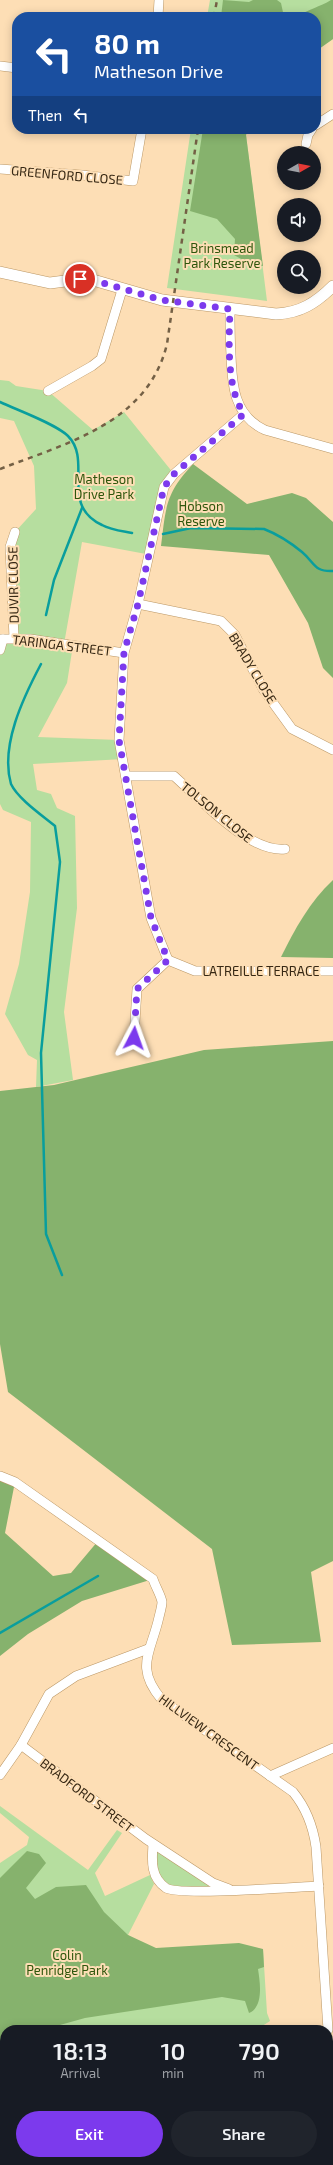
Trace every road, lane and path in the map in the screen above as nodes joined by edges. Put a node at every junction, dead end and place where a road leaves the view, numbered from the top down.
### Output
1 (160, 0) edge
2 (159, 12) edge
3 (0, 66) edge
4 (12, 67) edge
5 (333, 114) edge
6 (321, 122) edge
7 (141, 134) edge
8 (309, 134) edge
9 (306, 144) dead end
10 (0, 169) edge
11 (0, 272) edge
12 (333, 286) edge
13 (122, 290) junction
14 (230, 309) junction
15 (48, 391) dead end
16 (244, 414) junction
17 (333, 449) edge
18 (15, 532) dead end
19 (138, 604) junction
20 (14, 638) junction
21 (2, 639) edge
22 (0, 650) edge
23 (124, 652) junction
24 (333, 750) edge
25 (126, 776) junction
26 (285, 849) dead end
27 (168, 960) junction
28 (333, 971) edge
29 (134, 1038) dead end
30 (0, 1476) edge
31 (148, 1649) junction
32 (21, 1745) junction
33 (333, 1748) edge
34 (0, 1775) edge
35 (270, 1776) junction
36 (153, 1844) junction
37 (319, 1886) junction
38 (229, 1889) junction
39 (328, 2025) edge

1 - 2 street
3 - 4 street
5 - 6 street
7 - 10 street, GREENFORD CLOSE
8 - 9 street
11 - 13 street
12 - 14 street
13 - 14 street
13 - 15 street
14 - 16 street
16 - 17 street
16 - 19 street
18 - 20 street, DUVIR CLOSE
19 - 23 street
19 - 24 street, BRADY CLOSE
20 - 21 street, TARINGA STREET
20 - 23 street, TARINGA STREET
21 - 22 street
23 - 25 street
25 - 26 street, TOLSON CLOSE
25 - 27 street
27 - 28 street, LATREILLE TERRACE
27 - 29 street
30 - 31 street, HILLVIEW CRESCENT
31 - 32 street
31 - 35 street, HILLVIEW CRESCENT
32 - 34 street
32 - 36 street, BRADFORD STREET
33 - 35 street
35 - 37 street, HILLVIEW CRESCENT
36 - 38 street, BRADFORD STREET
36 - 38 street, BRADFORD STREET
37 - 38 street, BRADFORD STREET
37 - 39 street, HILLVIEW CRESCENT

